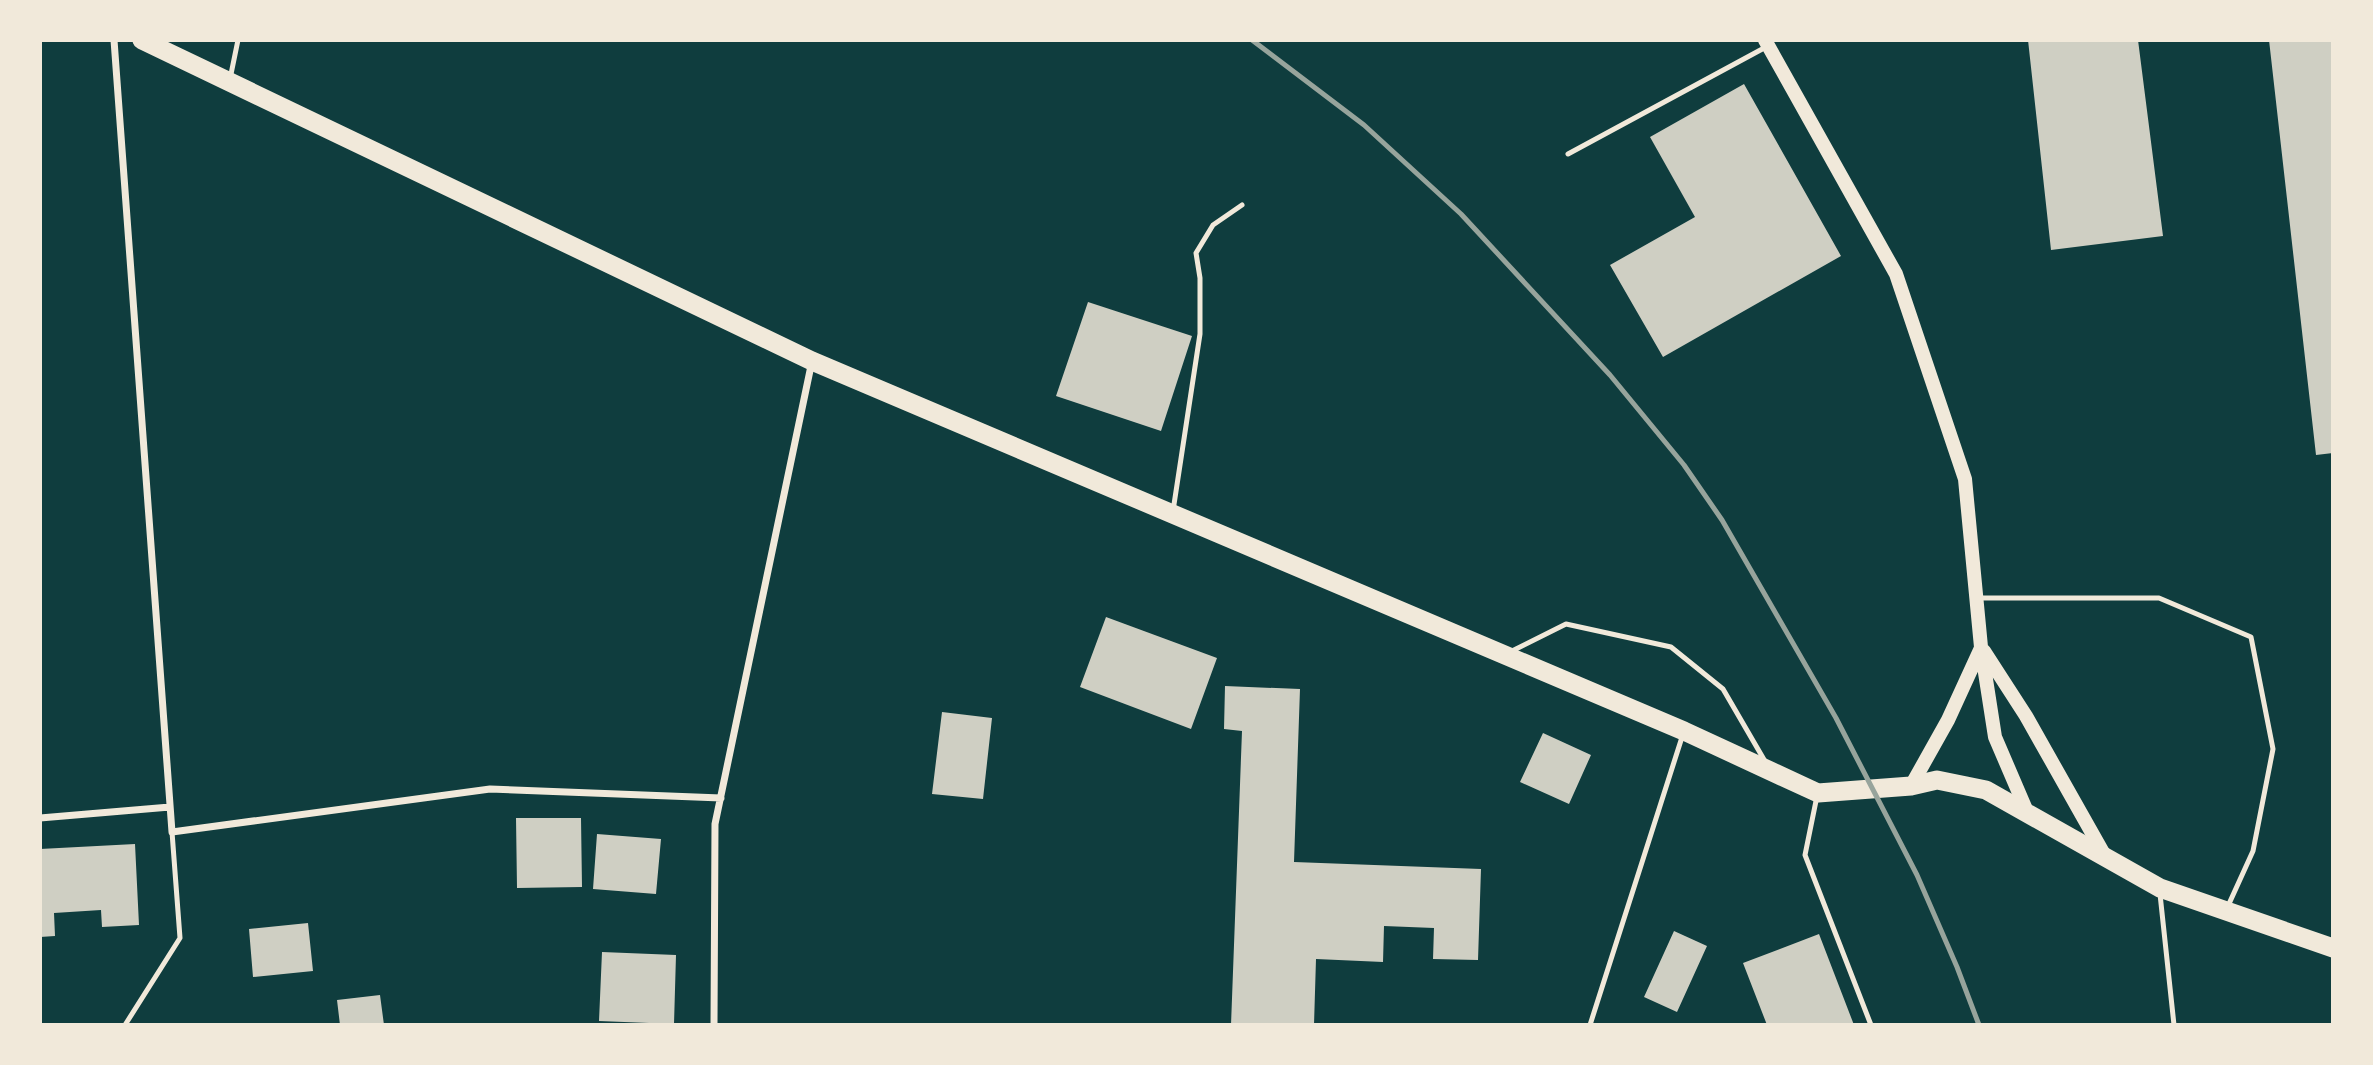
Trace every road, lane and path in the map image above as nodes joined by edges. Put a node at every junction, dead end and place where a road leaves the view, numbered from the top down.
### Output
1 (114, 40) edge
2 (142, 40) edge
3 (238, 40) edge
4 (1767, 43) edge
5 (229, 82) junction
6 (1568, 153) dead end
7 (1242, 205) dead end
8 (812, 361) junction
9 (1172, 514) junction
10 (1976, 598) junction
11 (1981, 647) junction
12 (1505, 655) junction
13 (1684, 731) junction
14 (1772, 772) junction
15 (1911, 786) junction
16 (1818, 793) junction
17 (720, 799) junction
18 (170, 807) junction
19 (2029, 815) junction
20 (40, 818) edge
21 (172, 832) junction
22 (2107, 859) junction
23 (2160, 888) junction
24 (2225, 911) junction
25 (2333, 948) edge
26 (125, 1025) edge
27 (713, 1025) edge
28 (1590, 1025) edge
29 (1871, 1025) edge
30 (2174, 1025) edge

1 - 18 street
2 - 5 highway
3 - 5 lane
4 - 6 lane
4 - 10 main road
5 - 8 highway
7 - 9 lane
8 - 9 highway
8 - 17 street
9 - 12 highway
10 - 11 main road
10 - 24 lane
11 - 15 main road
11 - 19 main road
11 - 22 main road
12 - 13 highway
12 - 14 lane
13 - 14 highway
13 - 28 lane
14 - 16 highway
15 - 16 highway
15 - 19 highway
16 - 29 lane
17 - 21 street
17 - 27 street
18 - 20 street
18 - 21 street
19 - 22 highway
21 - 26 lane
22 - 23 highway
23 - 24 highway
23 - 30 lane
24 - 25 highway

